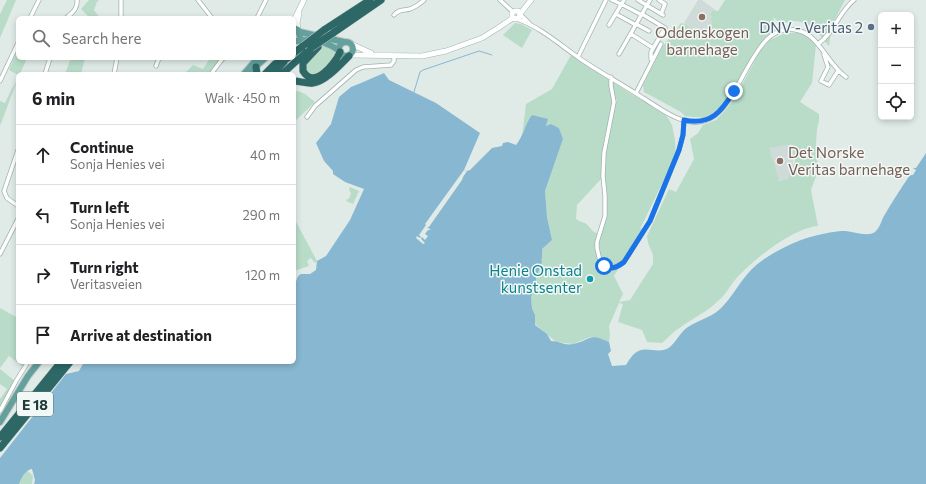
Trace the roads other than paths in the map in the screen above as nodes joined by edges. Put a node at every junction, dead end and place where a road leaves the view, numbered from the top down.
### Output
1 (39, 0) edge
2 (76, 0) edge
3 (121, 0) edge
4 (198, 0) edge
5 (266, 0) edge
6 (304, 0) edge
7 (370, 0) edge
8 (381, 0) edge
9 (424, 0) edge
10 (500, 0) edge
11 (531, 0) edge
12 (606, 0) edge
13 (612, 0) edge
14 (638, 0) edge
15 (650, 0) edge
16 (658, 0) edge
17 (854, 0) edge
18 (622, 2) edge
19 (647, 6) junction
20 (300, 8) junction
21 (208, 14) edge
22 (616, 14) junction
23 (394, 15) dead end
24 (517, 15) junction
25 (642, 15) junction
26 (31, 16) edge
27 (68, 16) edge
28 (121, 16) edge
29 (258, 16) edge
30 (296, 16) edge
31 (609, 24) dead end
32 (636, 25) junction
33 (297, 30) edge
34 (649, 31) dead end
35 (631, 34) junction
36 (344, 42) junction
37 (298, 43) edge
38 (351, 44) junction
39 (661, 44) dead end
40 (818, 44) junction
41 (16, 47) edge
42 (315, 48) junction
43 (653, 48) junction
44 (340, 52) junction
45 (619, 54) dead end
46 (824, 54) junction
47 (349, 55) junction
48 (382, 55) junction
49 (394, 56) junction
50 (578, 57) junction
51 (49, 60) edge
52 (117, 60) edge
53 (158, 60) edge
54 (222, 60) edge
55 (256, 60) edge
56 (264, 60) edge
57 (284, 60) edge
58 (653, 60) junction
59 (156, 66) dead end
60 (256, 70) edge
61 (838, 71) junction
62 (46, 72) edge
63 (114, 72) edge
64 (212, 72) edge
65 (246, 72) edge
66 (269, 72) edge
67 (285, 72) edge
68 (611, 77) junction
69 (846, 77) dead end
70 (0, 81) edge
71 (296, 81) edge
72 (636, 93) junction
73 (307, 117) dead end
74 (684, 120) junction
75 (16, 156) edge
76 (16, 205) edge
77 (16, 223) edge
78 (0, 254) edge
79 (27, 364) edge
80 (38, 364) edge
81 (59, 364) edge
82 (68, 364) edge
83 (0, 411) edge
84 (0, 422) edge
85 (0, 437) edge
86 (0, 448) edge

1 - 26 street
2 - 27 street
3 - 28 street
4 - 21 street
5 - 29 street
6 - 20 main road
7 - 37 highway, bridge
8 - 42 highway
9 - 23 street
10 - 24 street
11 - 24 main road
12 - 50 street
13 - 18 street
14 - 19 street
15 - 19 street
16 - 19 street
17 - 40 street
18 - 22 street
18 - 25 street
19 - 25 street
20 - 30 main road
20 - 33 main road
22 - 31 street
22 - 32 street
24 - 49 main road
24 - 50 street
25 - 32 street
25 - 43 street
32 - 34 street
32 - 35 street
33 - 36 main road
33 - 37 main road
35 - 43 street
35 - 45 street
36 - 38 main road
36 - 44 main road
37 - 44 main road
38 - 47 main road
38 - 48 main road
39 - 58 street
40 - 46 street
40 - 74 street
41 - 70 street
42 - 44 highway
42 - 67 highway
43 - 58 street
44 - 47 main road
46 - 61 street
46 - 61 street
47 - 48 main road
47 - 71 highway
48 - 49 main road
49 - 73 street
50 - 68 street
51 - 62 street
52 - 63 street
53 - 59 street
54 - 64 street
55 - 65 main road
56 - 60 main road
57 - 66 highway
58 - 72 street
61 - 69 street
68 - 72 street
68 - 74 street
72 - 74 street
75 - 76 street
77 - 78 street
79 - 83 street
80 - 84 main road
81 - 85 highway, E 18
82 - 86 highway, E 18

